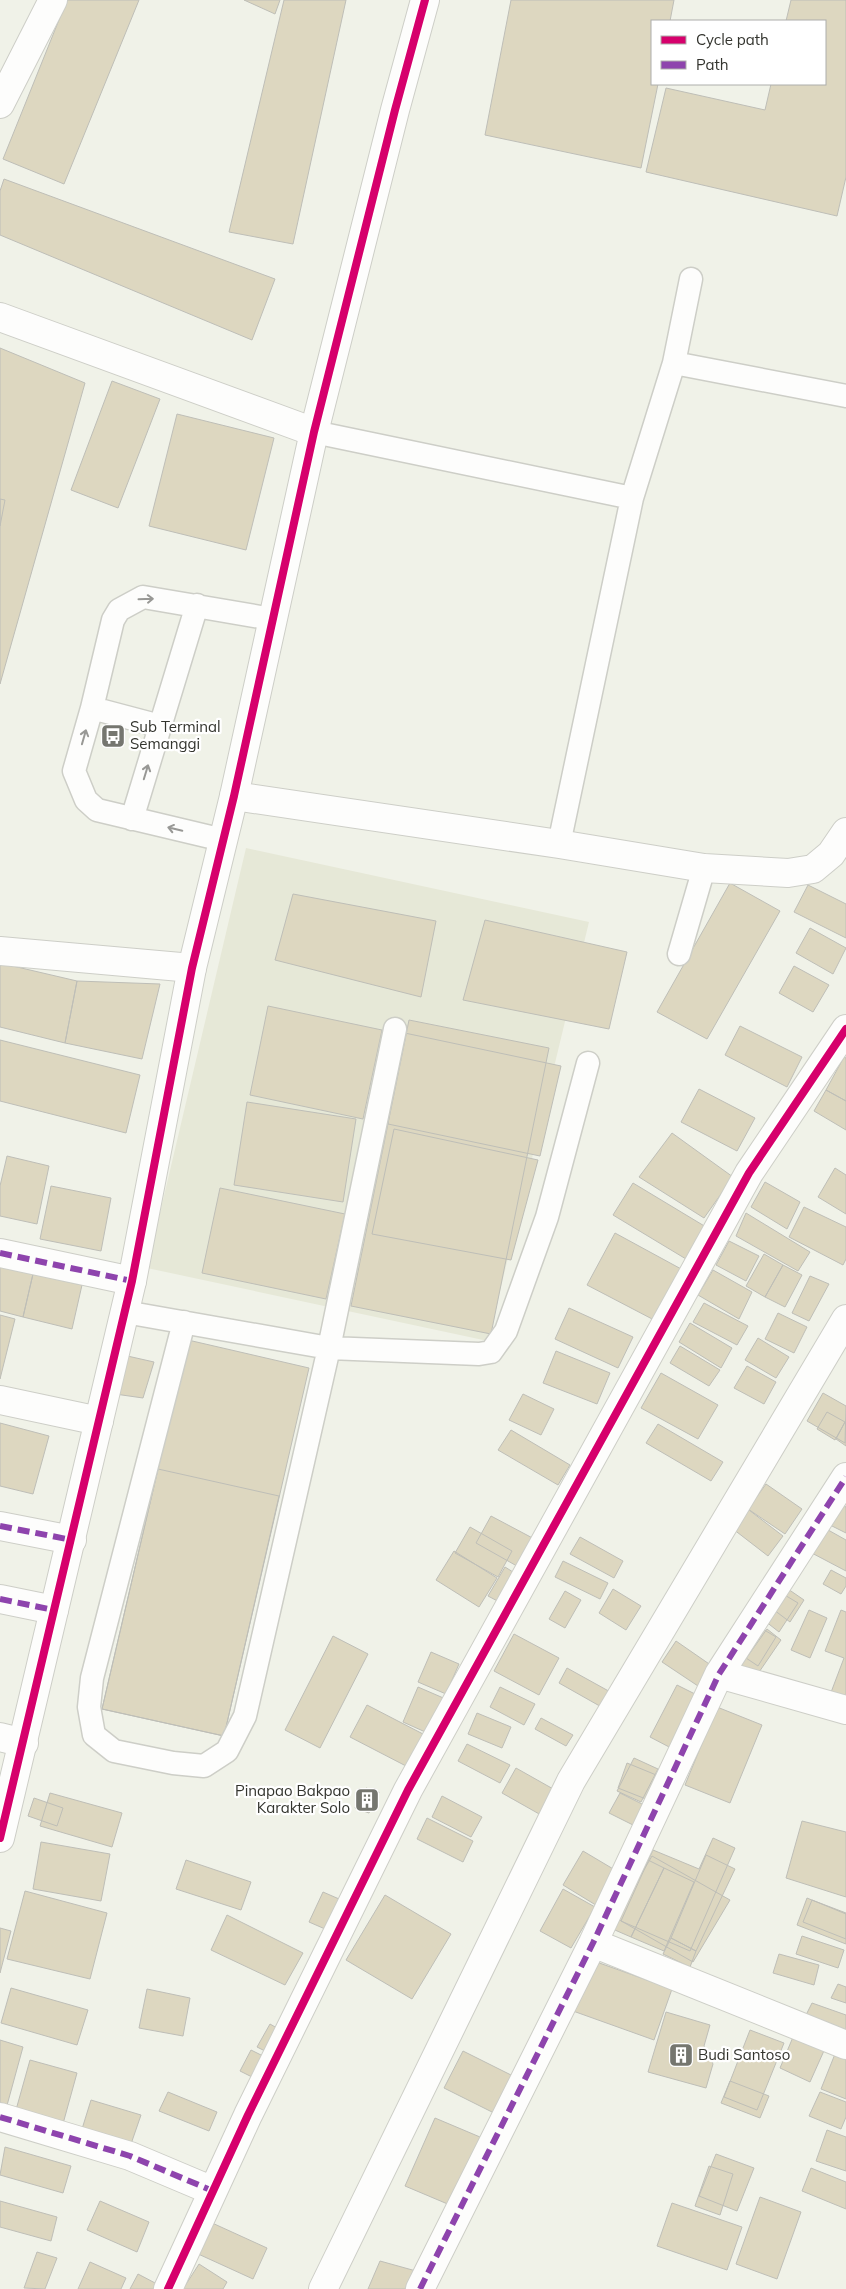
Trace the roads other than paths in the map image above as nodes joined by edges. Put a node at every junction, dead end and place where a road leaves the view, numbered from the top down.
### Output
1 (53, 0) edge
2 (425, 0) edge
3 (0, 104) edge
4 (691, 278) dead end
5 (0, 318) edge
6 (674, 364) junction
7 (846, 396) edge
8 (314, 432) junction
9 (632, 498) junction
10 (197, 605) junction
11 (272, 619) junction
12 (92, 708) junction
13 (160, 726) junction
14 (234, 796) junction
15 (132, 819) junction
16 (846, 832) edge
17 (223, 840) junction
18 (559, 844) junction
19 (704, 868) junction
20 (0, 952) edge
21 (679, 954) dead end
22 (192, 968) junction
23 (395, 1029) dead end
24 (846, 1029) edge
25 (588, 1063) dead end
26 (0, 1253) edge
27 (132, 1281) junction
28 (125, 1312) junction
29 (846, 1319) edge
30 (184, 1322) junction
31 (329, 1348) junction
32 (0, 1400) edge
33 (99, 1420) junction
34 (846, 1477) edge
35 (0, 1526) edge
36 (72, 1540) junction
37 (0, 1599) edge
38 (54, 1610) junction
39 (718, 1674) junction
40 (846, 1710) edge
41 (12, 1740) edge
42 (0, 1838) edge
43 (593, 1943) junction
44 (846, 2045) edge
45 (0, 2117) edge
46 (212, 2191) junction
47 (168, 2289) edge
48 (323, 2289) edge
49 (420, 2289) edge

1 - 3 street
2 - 8 street
4 - 6 lane
5 - 8 street
6 - 7 lane
6 - 9 lane
8 - 9 lane
8 - 11 street
9 - 18 lane
10 - 11 lane
12 -> 10 lane
10 - 13 lane
11 - 14 street
12 - 13 lane
15 -> 12 lane
15 -> 13 lane
14 - 17 street
14 - 18 street
17 -> 15 lane
16 - 19 street
17 - 22 street
18 - 19 street
19 - 21 lane
20 - 22 street
22 - 27 street
23 - 31 lane
24 - 46 street
25 - 31 lane
26 - 27 street
27 - 28 street
28 - 30 lane
28 - 33 street
29 - 48 street
30 - 31 lane
30 - 31 lane
32 - 33 street
33 - 36 street
34 - 39 street
35 - 36 street
36 - 38 street
37 - 38 street
38 - 41 street
39 - 40 street
39 - 43 street
41 - 42 street
43 - 44 street
43 - 49 street
45 - 46 street
46 - 47 street

